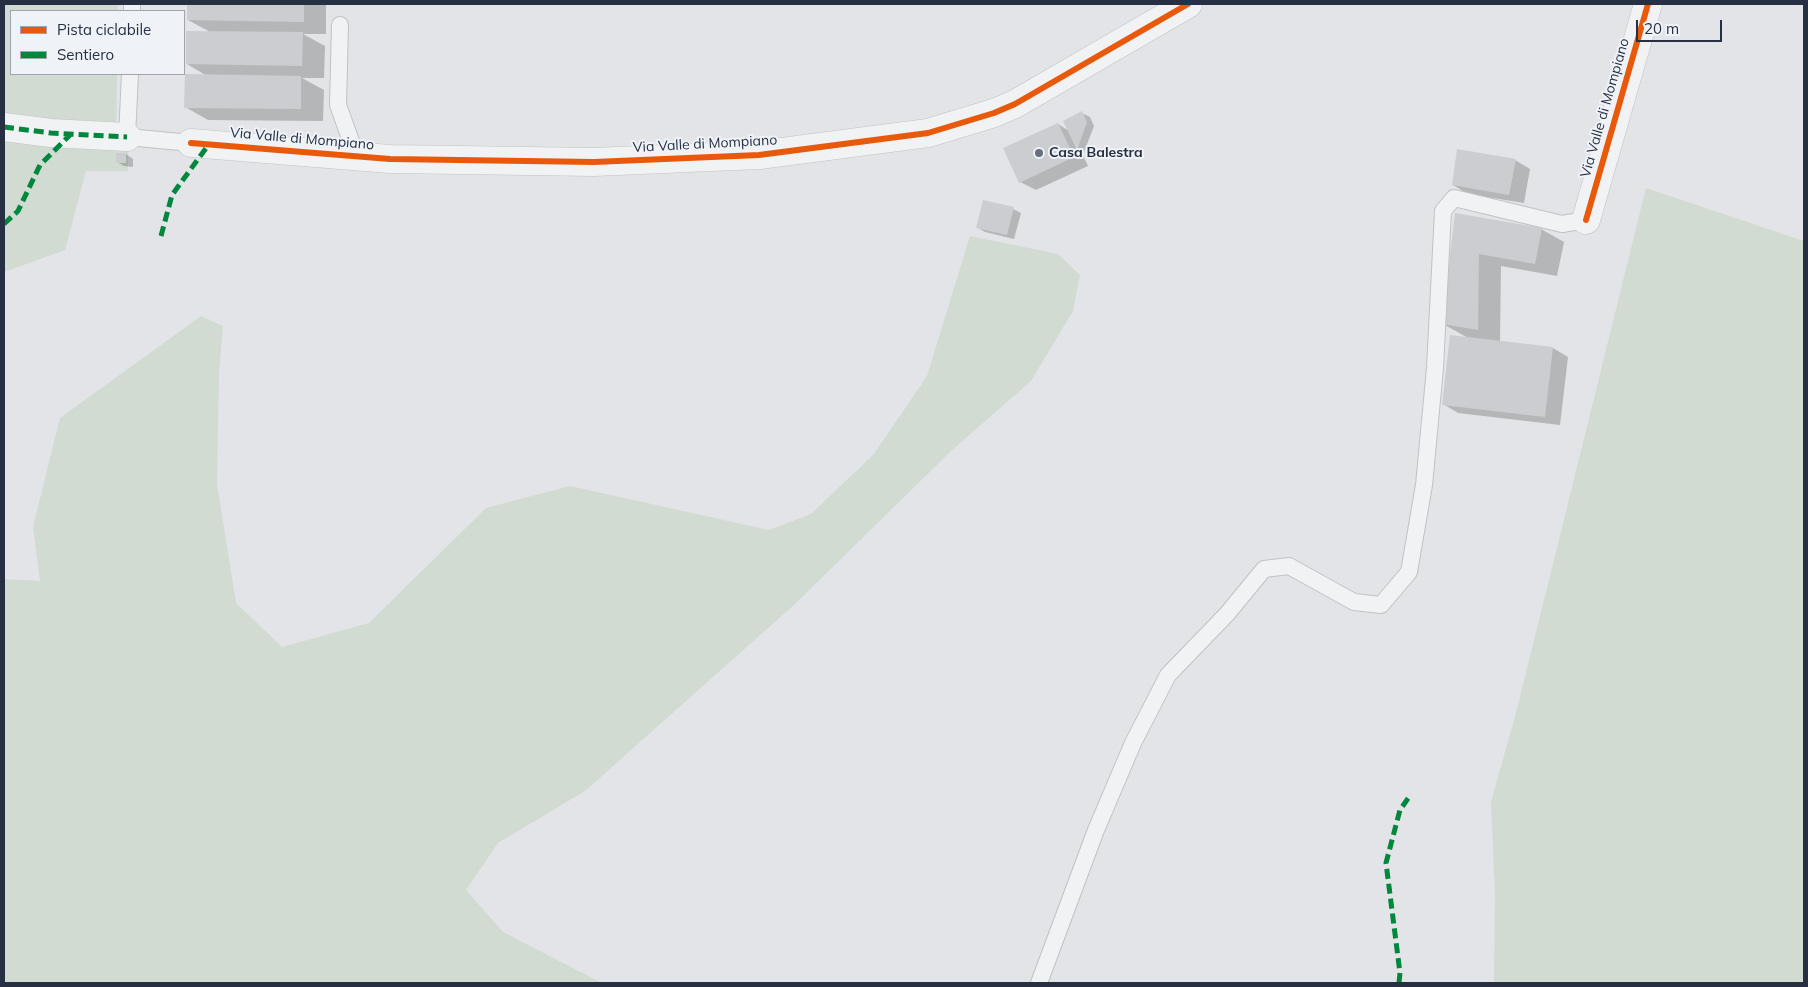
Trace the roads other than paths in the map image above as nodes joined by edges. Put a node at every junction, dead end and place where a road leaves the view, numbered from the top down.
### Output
1 (1188, 4) edge
2 (1648, 4) edge
3 (340, 24) dead end
4 (130, 75) edge
5 (4, 127) edge
6 (127, 137) junction
7 (190, 143) joint
8 (356, 155) junction
9 (1586, 220) joint
10 (1040, 983) edge

1 - 8 street, Via Valle di Mompiano
2 - 9 street, Via Valle di Mompiano
3 - 8 lane
4 - 6 lane
5 - 6 street
6 - 7 lane
7 - 8 street, Via Valle di Mompiano
9 - 10 lane

